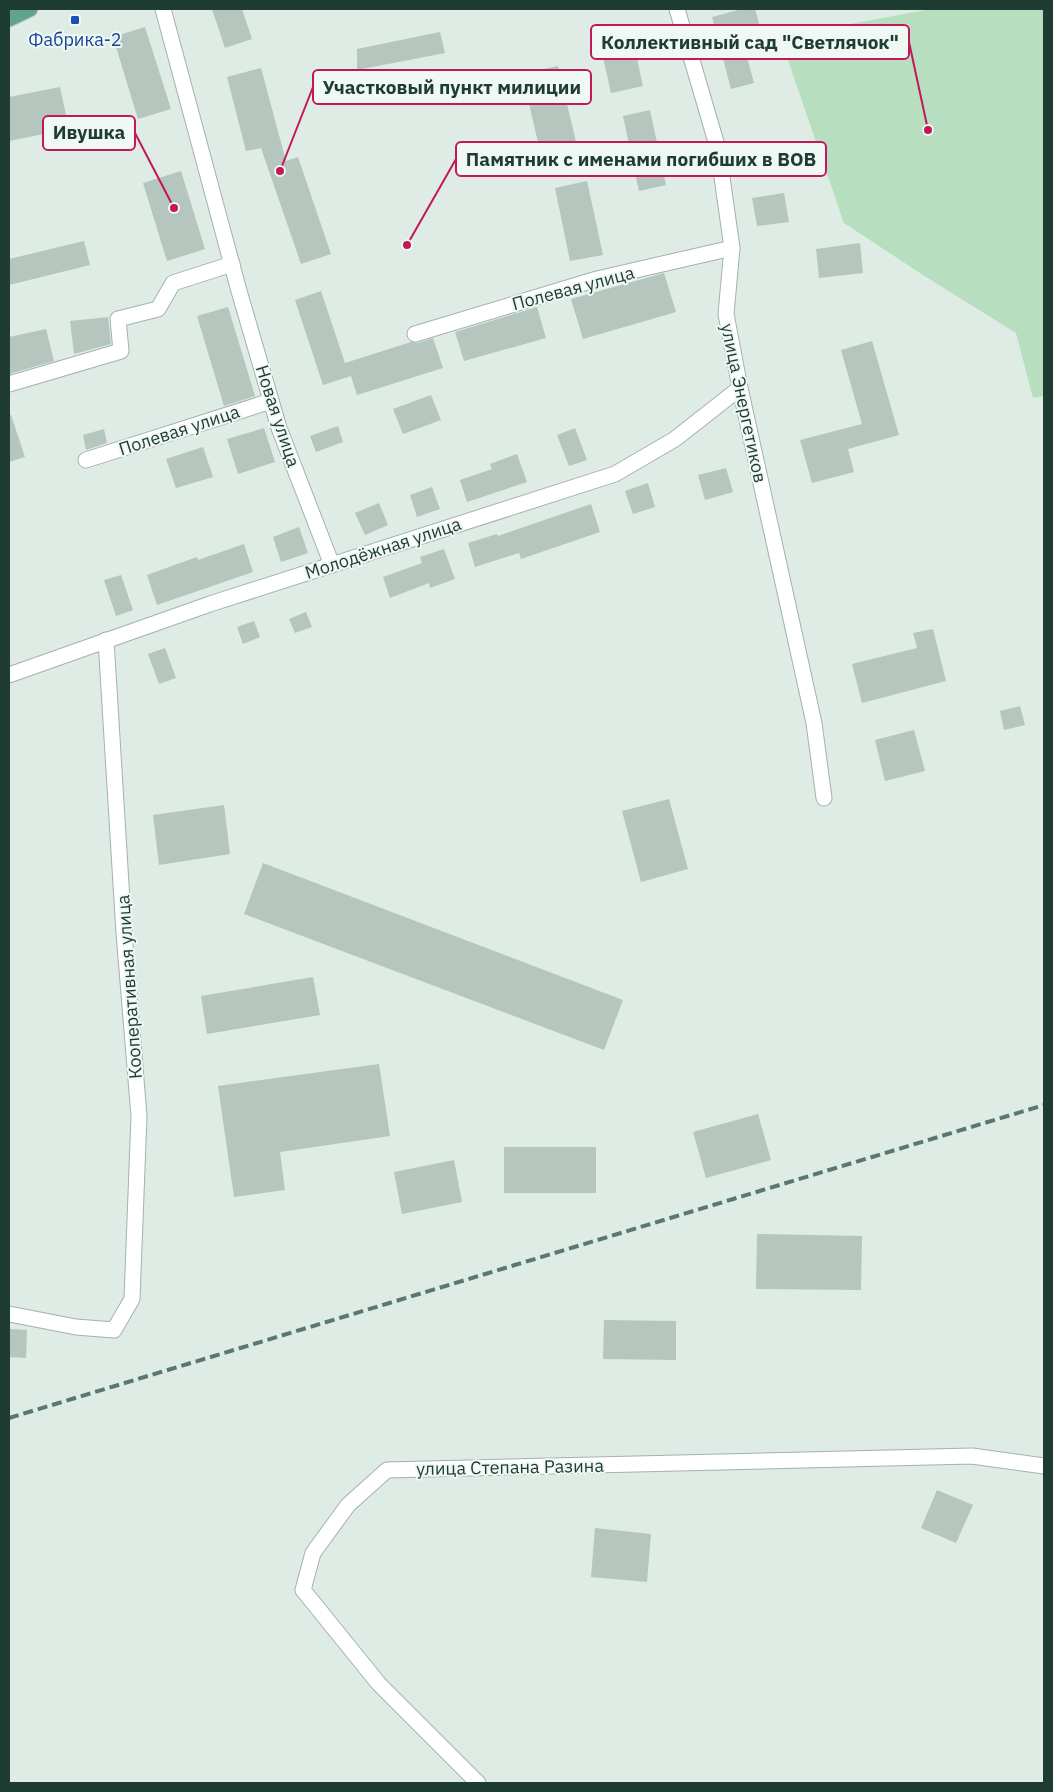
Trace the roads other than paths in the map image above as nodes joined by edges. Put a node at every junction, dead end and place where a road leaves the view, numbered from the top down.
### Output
1 (30, 9) edge
2 (163, 9) edge
3 (678, 9) edge
4 (9, 19) edge
5 (732, 248) junction
6 (232, 264) junction
7 (414, 334) dead end
8 (9, 384) edge
9 (740, 388) junction
10 (271, 401) junction
11 (86, 460) dead end
12 (332, 565) junction
13 (106, 640) junction
14 (9, 675) edge
15 (824, 798) dead end
16 (9, 1314) edge
17 (1044, 1466) edge
18 (478, 1783) edge

1 - 4 main road
2 - 6 street, Новая улица
3 - 5 street, улица Энергетиков
5 - 7 street, Полевая улица
5 - 9 street, улица Энергетиков
6 - 8 street
6 - 10 street, Новая улица
9 - 12 street, Молодёжная улица
9 - 15 street, улица Энергетиков
10 - 11 street, Полевая улица
10 - 12 street, Новая улица
12 - 13 street, Молодёжная улица
13 - 14 street, Молодёжная улица
13 - 16 street, Кооперативная улица
17 - 18 street, улица Степана Разина

